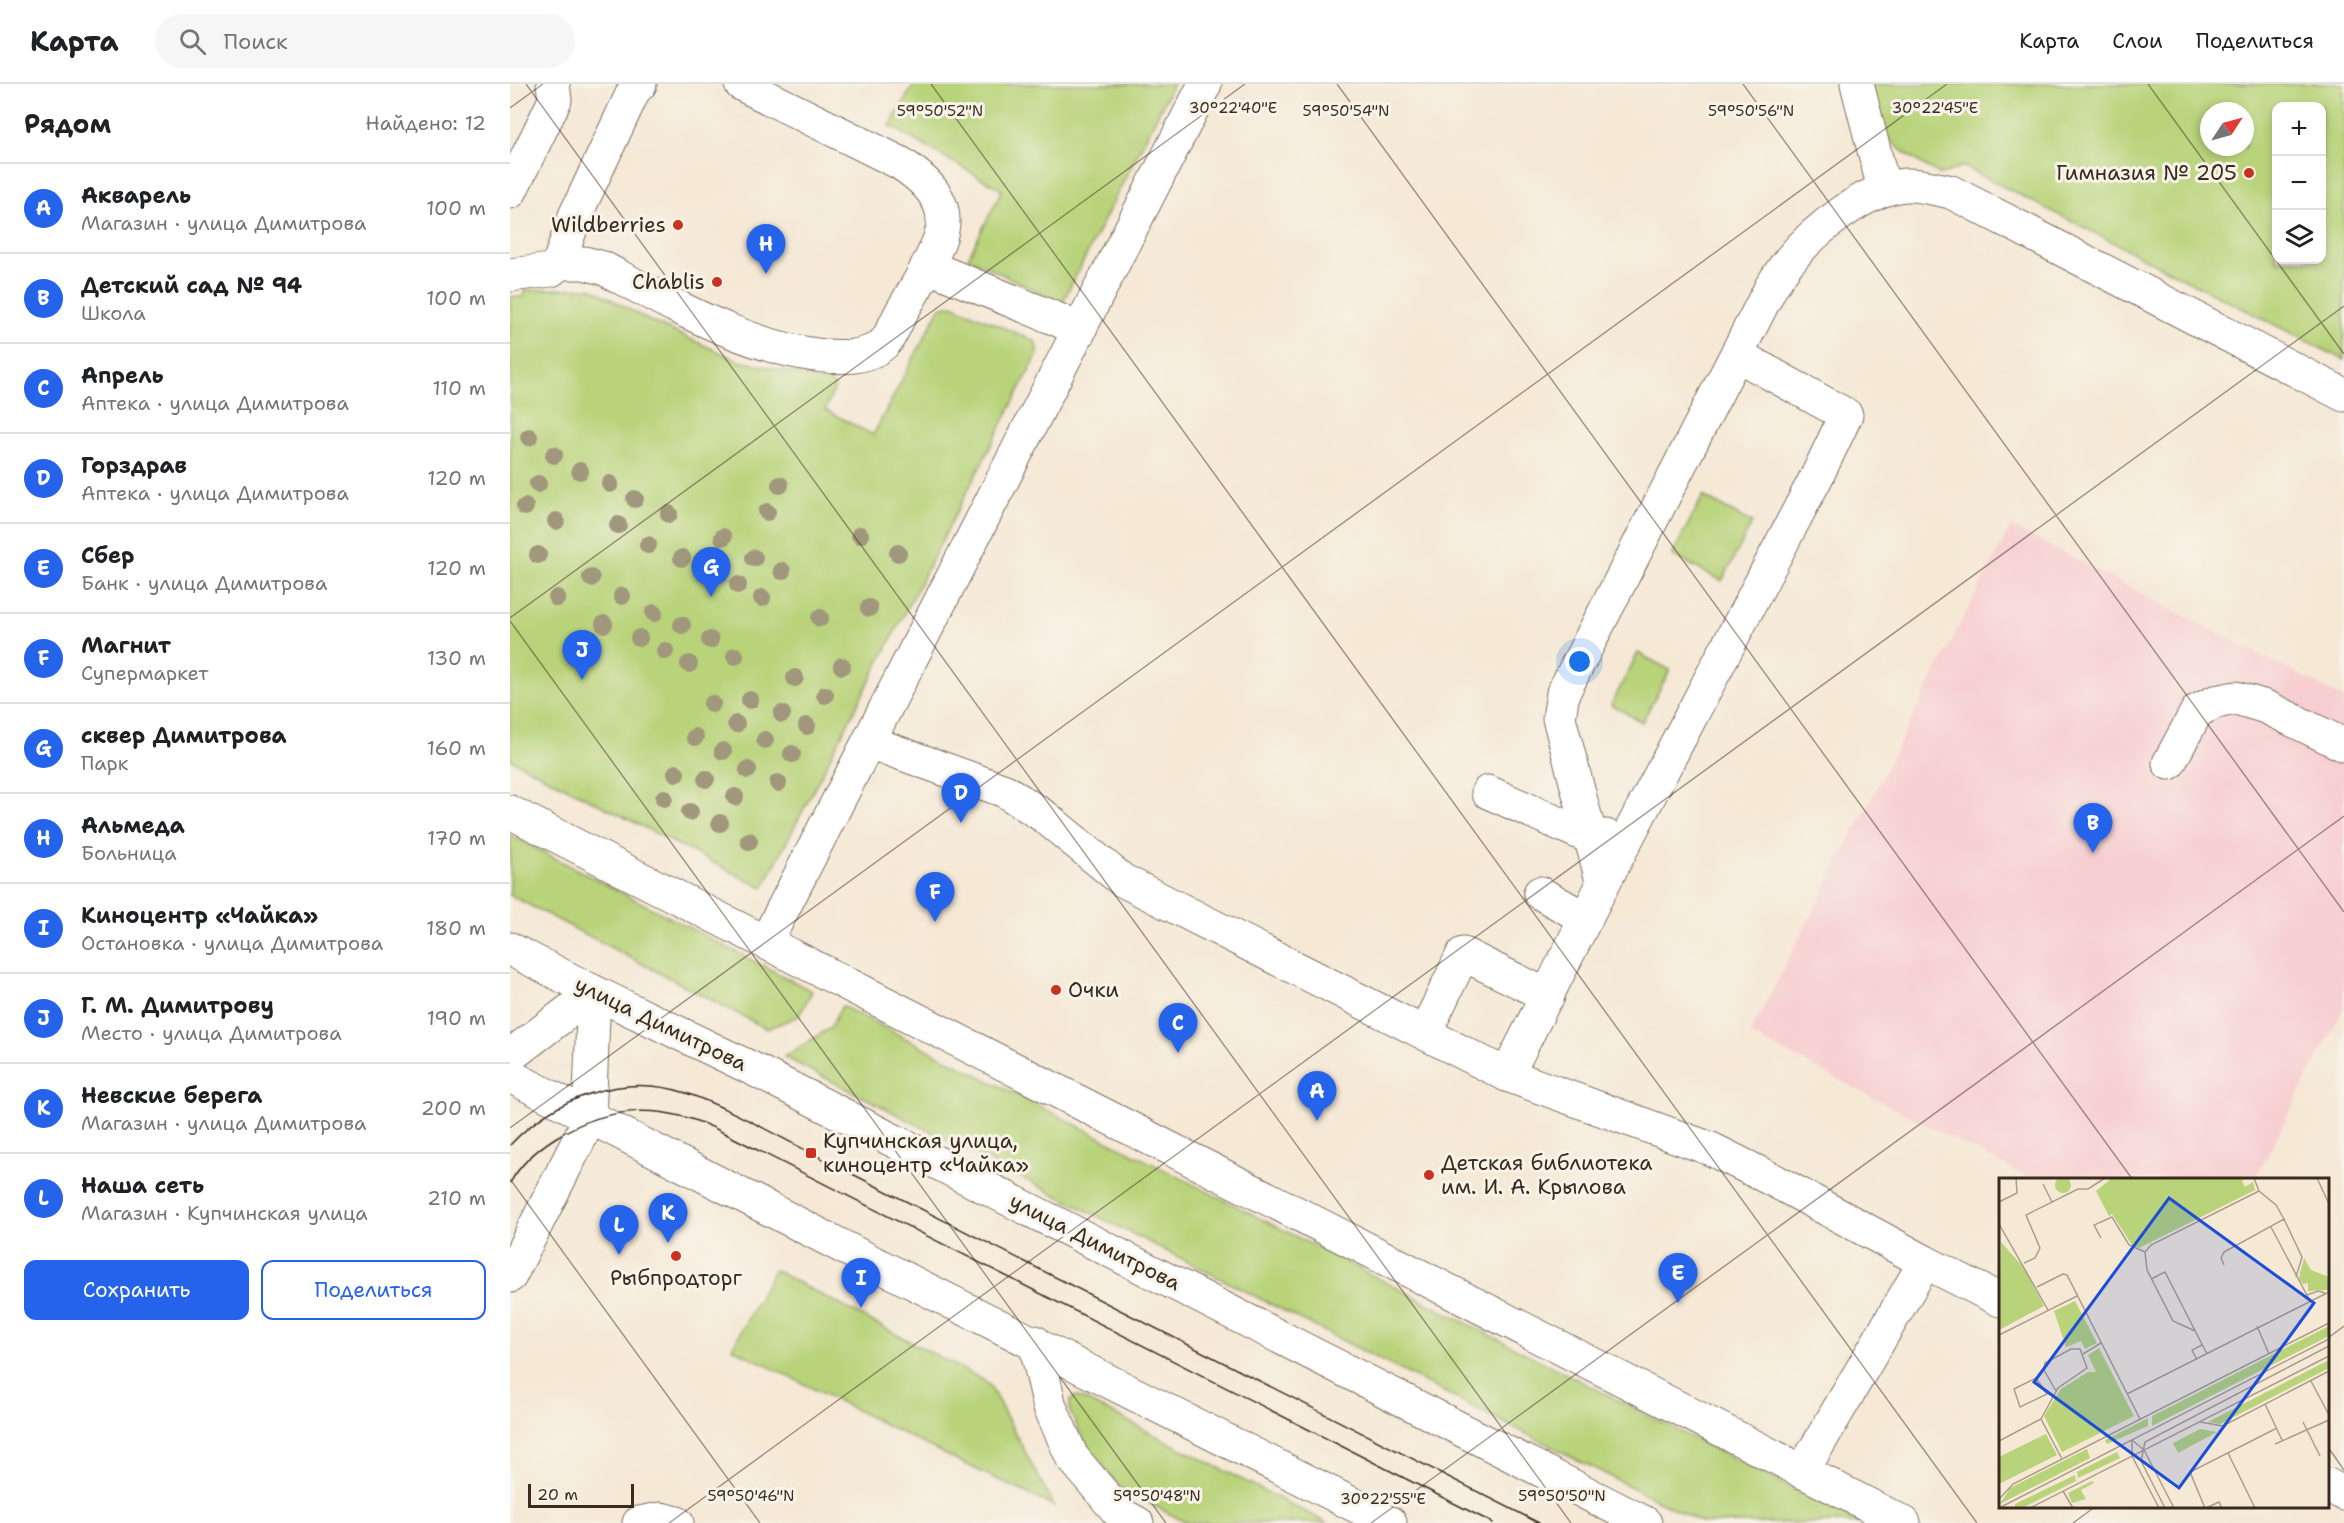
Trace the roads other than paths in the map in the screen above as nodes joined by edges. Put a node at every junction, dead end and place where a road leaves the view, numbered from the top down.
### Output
1 (553, 84) edge
2 (640, 84) edge
3 (741, 84) edge
4 (1205, 84) edge
5 (1857, 84) edge
6 (1884, 189) junction
7 (510, 192) edge
8 (559, 263) junction
9 (927, 266) junction
10 (510, 275) edge
11 (1079, 332) junction
12 (1737, 355) junction
13 (2344, 394) edge
14 (869, 742) junction
15 (2344, 745) edge
16 (2169, 763) dead end
17 (1488, 792) dead end
18 (510, 812) edge
19 (1630, 835) junction
20 (1589, 837) junction
21 (1603, 884) junction
22 (1540, 893) dead end
23 (1586, 919) junction
24 (766, 942) junction
25 (510, 949) edge
26 (594, 992) junction
27 (1548, 996) junction
28 (1425, 1033) junction
29 (510, 1056) edge
30 (1507, 1075) junction
31 (510, 1076) edge
32 (590, 1118) junction
33 (1925, 1262) junction
34 (510, 1276) edge
35 (1999, 1299) edge
36 (1035, 1342) junction
37 (1802, 1472) junction
38 (639, 1523) edge
39 (677, 1523) edge
40 (1137, 1523) edge
41 (1390, 1523) edge
42 (1645, 1523) edge
43 (1904, 1523) edge

1 - 7 street
2 - 8 street
3 - 9 street
4 - 11 street
5 - 6 street
6 - 12 street
6 - 13 street
8 - 9 street
8 - 10 street
9 - 11 street
11 - 14 street
12 - 19 street
12 - 20 street
14 - 24 street
14 - 28 street
15 - 16 street
17 - 20 street
18 - 24 street
19 - 20 street
19 - 21 street
20 - 21 street
21 - 23 street
22 - 23 street
23 - 27 street
24 - 37 street
25 - 26 street, улица Димитрова
26 - 29 street
26 - 32 street
26 - 42 street, улица Димитрова
27 - 28 street
27 - 30 street
28 - 30 street
30 - 33 street
31 - 32 street
32 - 34 street
32 - 36 street
33 - 35 street
33 - 37 street
36 - 40 street
36 - 41 street
37 - 43 street
38 - 39 street

